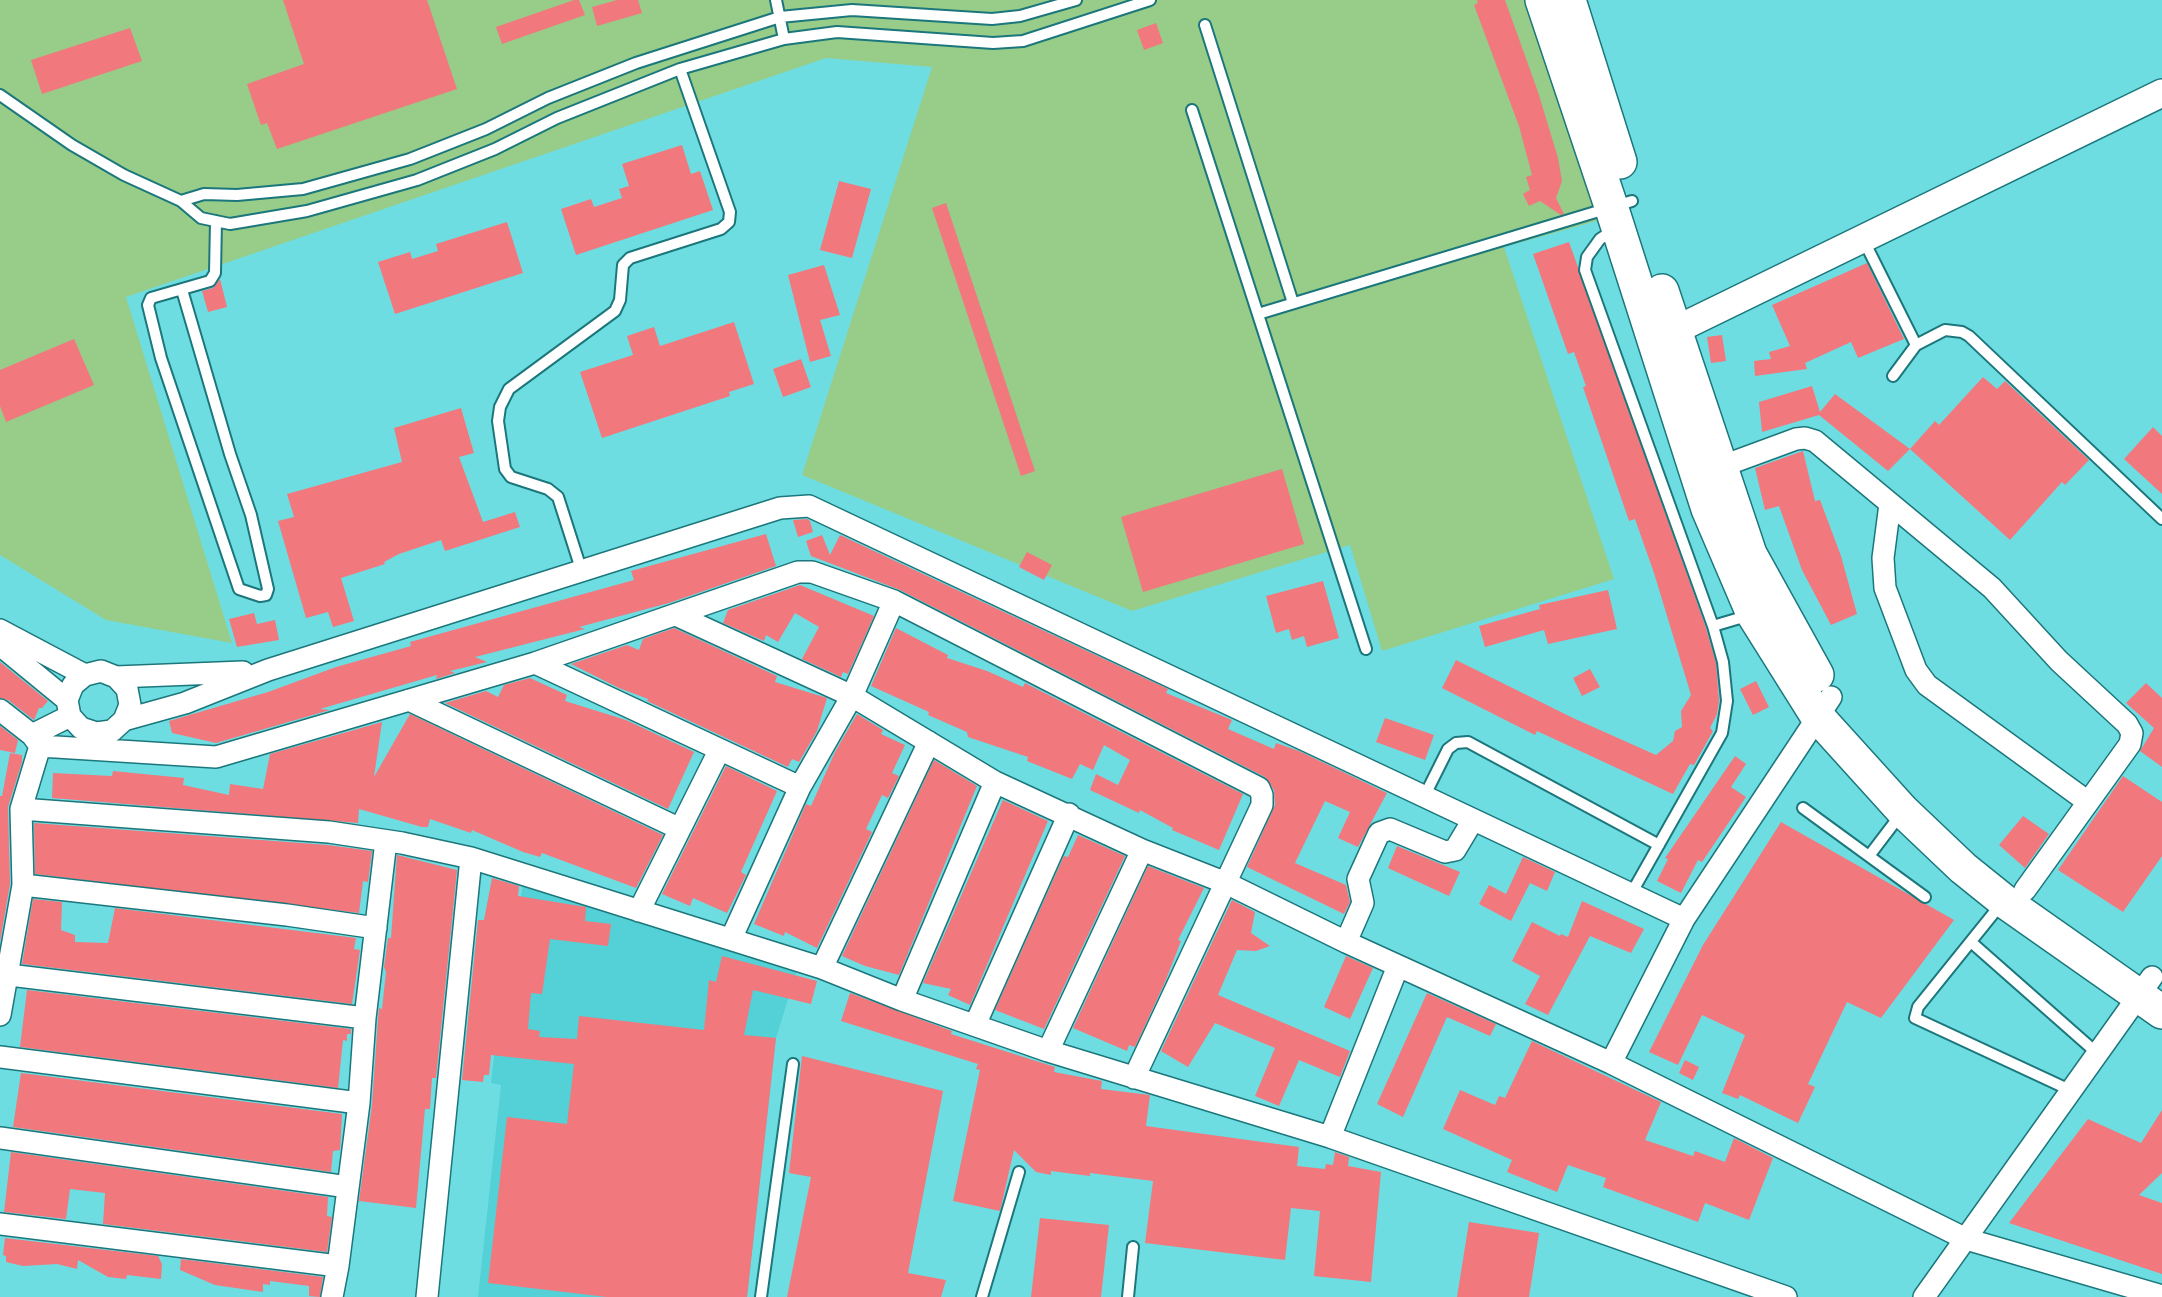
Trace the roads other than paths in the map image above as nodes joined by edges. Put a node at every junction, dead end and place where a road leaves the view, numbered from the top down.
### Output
1 (776, 0) edge
2 (1076, 0) edge
3 (1150, 0) edge
4 (1542, 0) edge
5 (1569, 0) edge
6 (780, 17) junction
7 (1205, 25) dead end
8 (784, 39) junction
9 (680, 69) junction
10 (2162, 93) edge
11 (0, 95) edge
12 (1192, 110) dead end
13 (181, 201) junction
14 (1621, 212) junction
15 (216, 221) junction
16 (1863, 239) junction
17 (182, 290) junction
18 (1293, 303) junction
19 (1258, 314) junction
20 (1664, 336) junction
21 (1916, 345) junction
22 (1893, 376) dead end
23 (1720, 467) junction
24 (1890, 504) junction
25 (2162, 519) edge
26 (582, 572) junction
27 (894, 602) junction
28 (1753, 614) junction
29 (676, 615) junction
30 (1713, 626) junction
31 (0, 630) edge
32 (0, 645) edge
33 (1366, 649) dead end
34 (535, 663) junction
35 (268, 670) junction
36 (85, 675) junction
37 (116, 677) junction
38 (852, 696) junction
39 (409, 700) junction
40 (1824, 707) junction
41 (69, 708) junction
42 (0, 711) edge
43 (124, 720) junction
44 (96, 734) junction
45 (36, 741) junction
46 (929, 742) junction
47 (719, 751) junction
48 (134, 753) junction
49 (995, 782) junction
50 (800, 787) junction
51 (1424, 797) junction
52 (2088, 802) junction
53 (1803, 808) dead end
54 (21, 809) junction
55 (1903, 811) junction
56 (1068, 814) junction
57 (1473, 820) junction
58 (678, 828) junction
59 (386, 841) junction
60 (1659, 845) junction
61 (1142, 850) junction
62 (1869, 856) junction
63 (471, 858) junction
64 (1226, 883) junction
65 (22, 885) junction
66 (1631, 894) junction
67 (2014, 895) junction
68 (1926, 897) dead end
69 (639, 910) junction
70 (1684, 919) junction
71 (376, 928) junction
72 (731, 939) junction
73 (1346, 942) junction
74 (1971, 942) junction
75 (1398, 966) junction
76 (822, 968) junction
77 (3, 974) edge
78 (2154, 992) edge
79 (902, 1000) junction
80 (0, 1015) edge
81 (365, 1018) junction
82 (975, 1025) junction
83 (1048, 1051) junction
84 (2098, 1054) junction
85 (0, 1057) edge
86 (1611, 1063) junction
87 (794, 1064) dead end
88 (1134, 1078) junction
89 (2072, 1091) junction
90 (359, 1103) junction
91 (1330, 1137) junction
92 (0, 1138) edge
93 (1019, 1172) dead end
94 (348, 1187) junction
95 (0, 1224) edge
96 (1966, 1239) junction
97 (1133, 1247) dead end
98 (338, 1266) junction
99 (2162, 1296) edge
100 (332, 1297) edge
101 (427, 1297) edge
102 (761, 1297) edge
103 (982, 1297) edge
104 (1128, 1297) edge
105 (1786, 1297) edge
106 (1924, 1297) edge

1 - 6 lane
2 - 6 lane
3 - 8 lane
4 - 14 highway
5 - 14 highway
6 - 8 lane
6 - 13 lane
7 - 18 lane
8 - 9 lane
9 - 15 lane
9 - 26 lane
10 - 16 street
11 - 13 lane
12 - 19 lane
13 - 15 lane
14 - 18 lane
14 - 20 highway
14 - 30 lane
15 - 17 lane
16 - 20 street
16 - 21 lane
17 - 17 lane
18 - 19 lane
19 - 33 lane
20 - 23 highway
20 - 28 highway
21 - 22 lane
21 - 25 lane
23 - 24 street
23 - 40 highway
24 - 52 street
24 - 52 street
26 - 35 street
26 - 51 street
27 - 29 street
27 - 38 street
27 - 64 street
28 - 30 lane
28 - 40 highway
29 - 34 street
29 - 38 street
30 - 60 lane
31 - 36 street
32 - 41 street
34 - 39 street
34 - 47 street
35 - 37 street
35 - 43 street
36 - 37 street
36 - 41 street
37 - 43 street
38 - 46 street
38 - 50 street
39 - 48 street
39 - 58 street
40 - 55 highway
40 - 67 highway
40 - 70 street
41 - 44 street
41 - 45 street
42 - 45 street
43 - 44 street
44 - 48 street
45 - 48 street
45 - 54 street
46 - 49 street
46 - 76 street
47 - 50 street
47 - 58 street
49 - 56 street
49 - 79 street
50 - 72 street
51 - 57 street
51 - 60 lane
52 - 67 street
53 - 62 lane
54 - 59 street
54 - 65 street
55 - 62 lane
55 - 67 highway
56 - 61 street
56 - 82 street
57 - 66 street
57 - 73 street
58 - 69 street
59 - 63 street
59 - 71 street
60 - 66 lane
61 - 64 street
61 - 83 street
62 - 68 lane
63 - 69 street
63 - 101 street
64 - 73 street
64 - 88 street
65 - 71 street
65 - 77 street
66 - 70 street
67 - 74 lane
67 - 78 highway
69 - 72 street
70 - 86 street
71 - 81 street
72 - 76 street
73 - 75 street
74 - 84 lane
74 - 89 lane
75 - 86 street
75 - 91 street
76 - 79 street
77 - 80 street
77 - 81 street
78 - 84 street
79 - 82 street
81 - 90 street
82 - 83 street
83 - 88 street
84 - 89 street
85 - 90 street
86 - 96 street
87 - 102 lane
88 - 91 street
89 - 96 street
90 - 94 street
91 - 105 street
92 - 94 street
93 - 103 lane
94 - 98 street
95 - 98 street
96 - 99 street
96 - 106 street
97 - 104 lane
98 - 100 street

